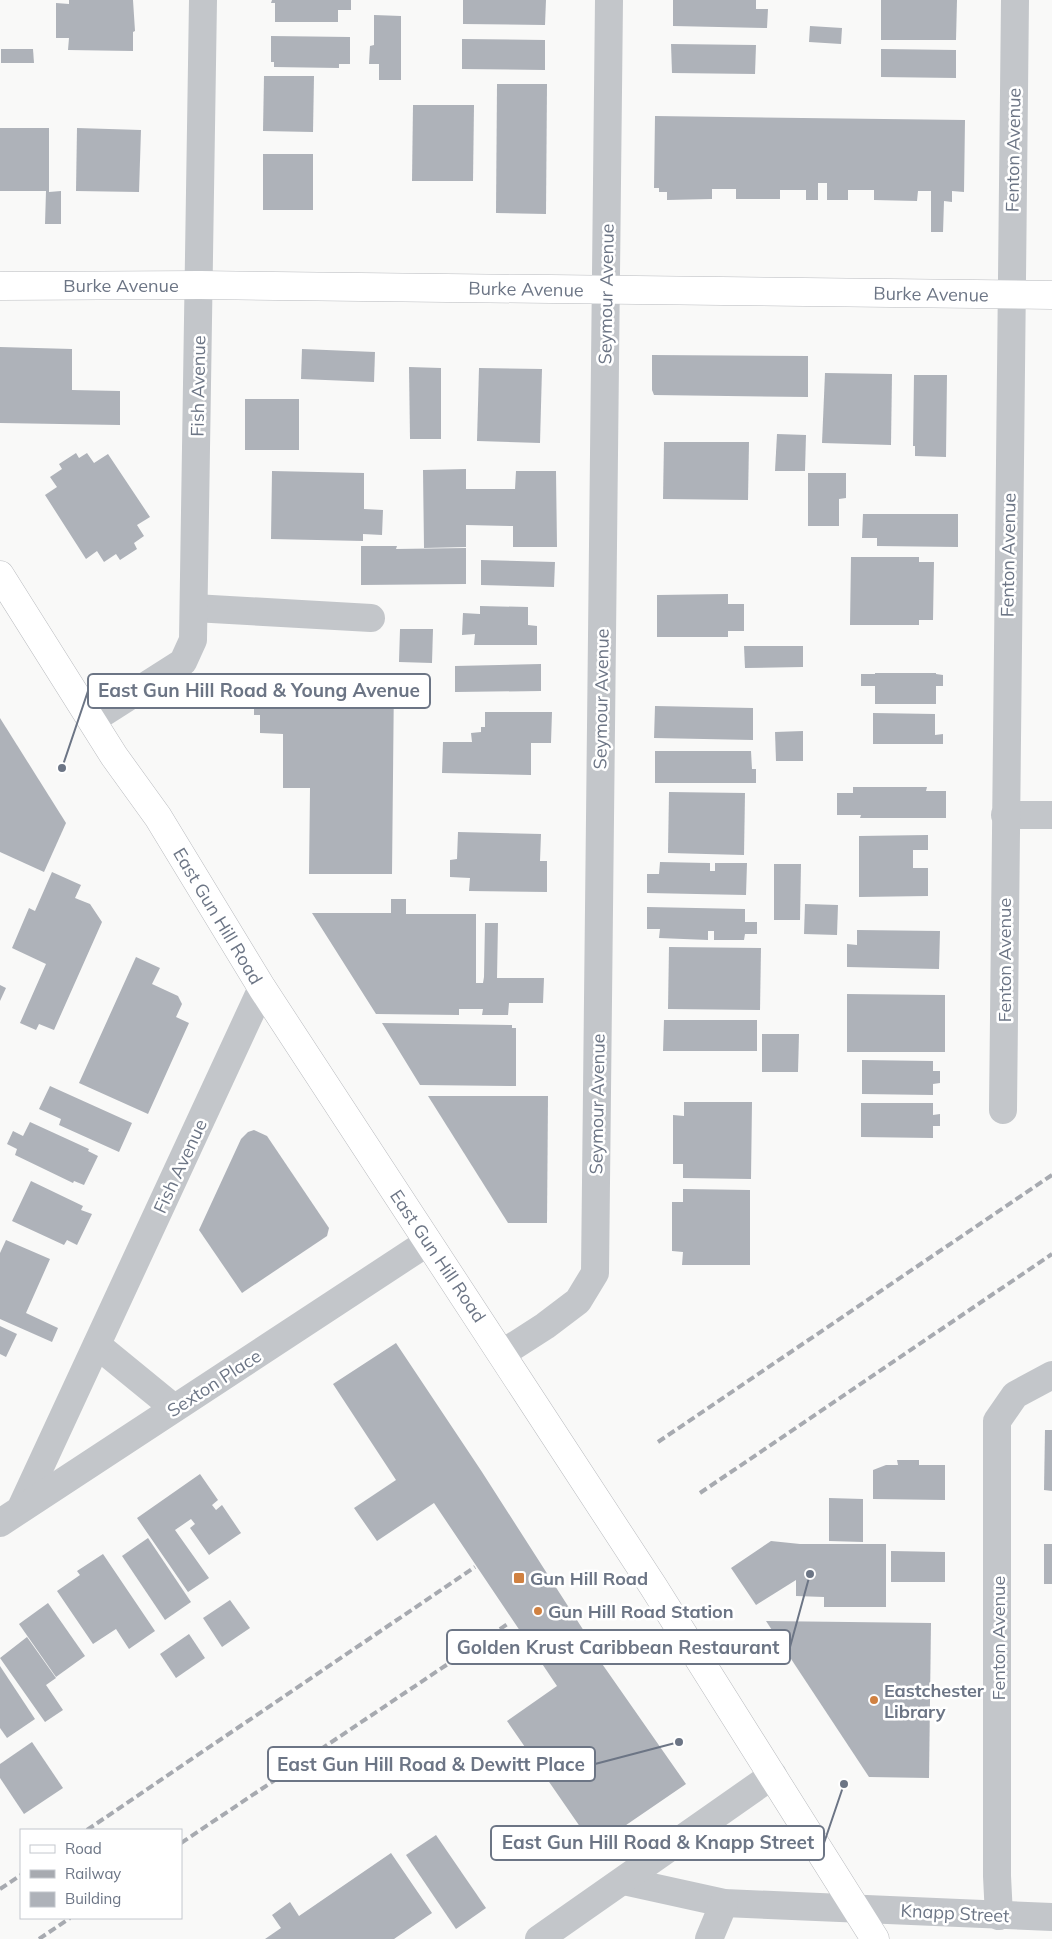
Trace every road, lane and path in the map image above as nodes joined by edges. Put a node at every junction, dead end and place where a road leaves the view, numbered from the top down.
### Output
1 (203, 0) edge
2 (609, 0) edge
3 (1015, 0) edge
4 (200, 285) junction
5 (0, 286) edge
6 (606, 290) junction
7 (1012, 294) junction
8 (1052, 295) edge
9 (0, 575) edge
10 (194, 608) junction
11 (371, 618) dead end
12 (92, 720) junction
13 (1004, 815) junction
14 (1052, 815) edge
15 (262, 988) junction
16 (1003, 1110) dead end
17 (428, 1242) junction
18 (97, 1345) junction
19 (503, 1353) junction
20 (1046, 1378) edge
21 (174, 1408) junction
22 (11, 1516) edge
23 (773, 1775) junction
24 (624, 1881) junction
25 (724, 1903) junction
26 (858, 1909) junction
27 (999, 1916) junction
28 (1052, 1918) edge
29 (539, 1939) edge
30 (709, 1939) edge
31 (875, 1939) edge

1 - 4 street, Fish Avenue
2 - 6 street, Seymour Avenue
3 - 7 street, Fenton Avenue
4 - 5 main road, Burke Avenue
4 - 6 main road, Burke Avenue
4 - 10 street, Fish Avenue
6 - 7 main road, Burke Avenue
6 - 19 street, Seymour Avenue
7 - 8 main road, Burke Avenue
7 - 13 street, Fenton Avenue
9 - 12 main road, East Gun Hill Road
10 - 11 street
10 - 12 street, Fish Avenue
12 - 15 main road, East Gun Hill Road
13 - 14 street
13 - 16 street, Fenton Avenue
15 - 17 main road, East Gun Hill Road
15 - 18 street, Fish Avenue
17 - 19 main road, East Gun Hill Road
17 - 21 street, Sexton Place
18 - 21 street
18 - 22 street, Fish Avenue
19 - 23 main road, East Gun Hill Road
20 - 27 street, Fenton Avenue
21 - 22 street, Sexton Place
23 - 24 street
23 - 26 main road, East Gun Hill Road
24 - 25 street, Knapp Street
24 - 29 street
25 - 26 street, Knapp Street
25 - 30 street
26 - 27 street, Knapp Street
26 - 31 main road, East Gun Hill Road
27 - 28 street, Knapp Street

